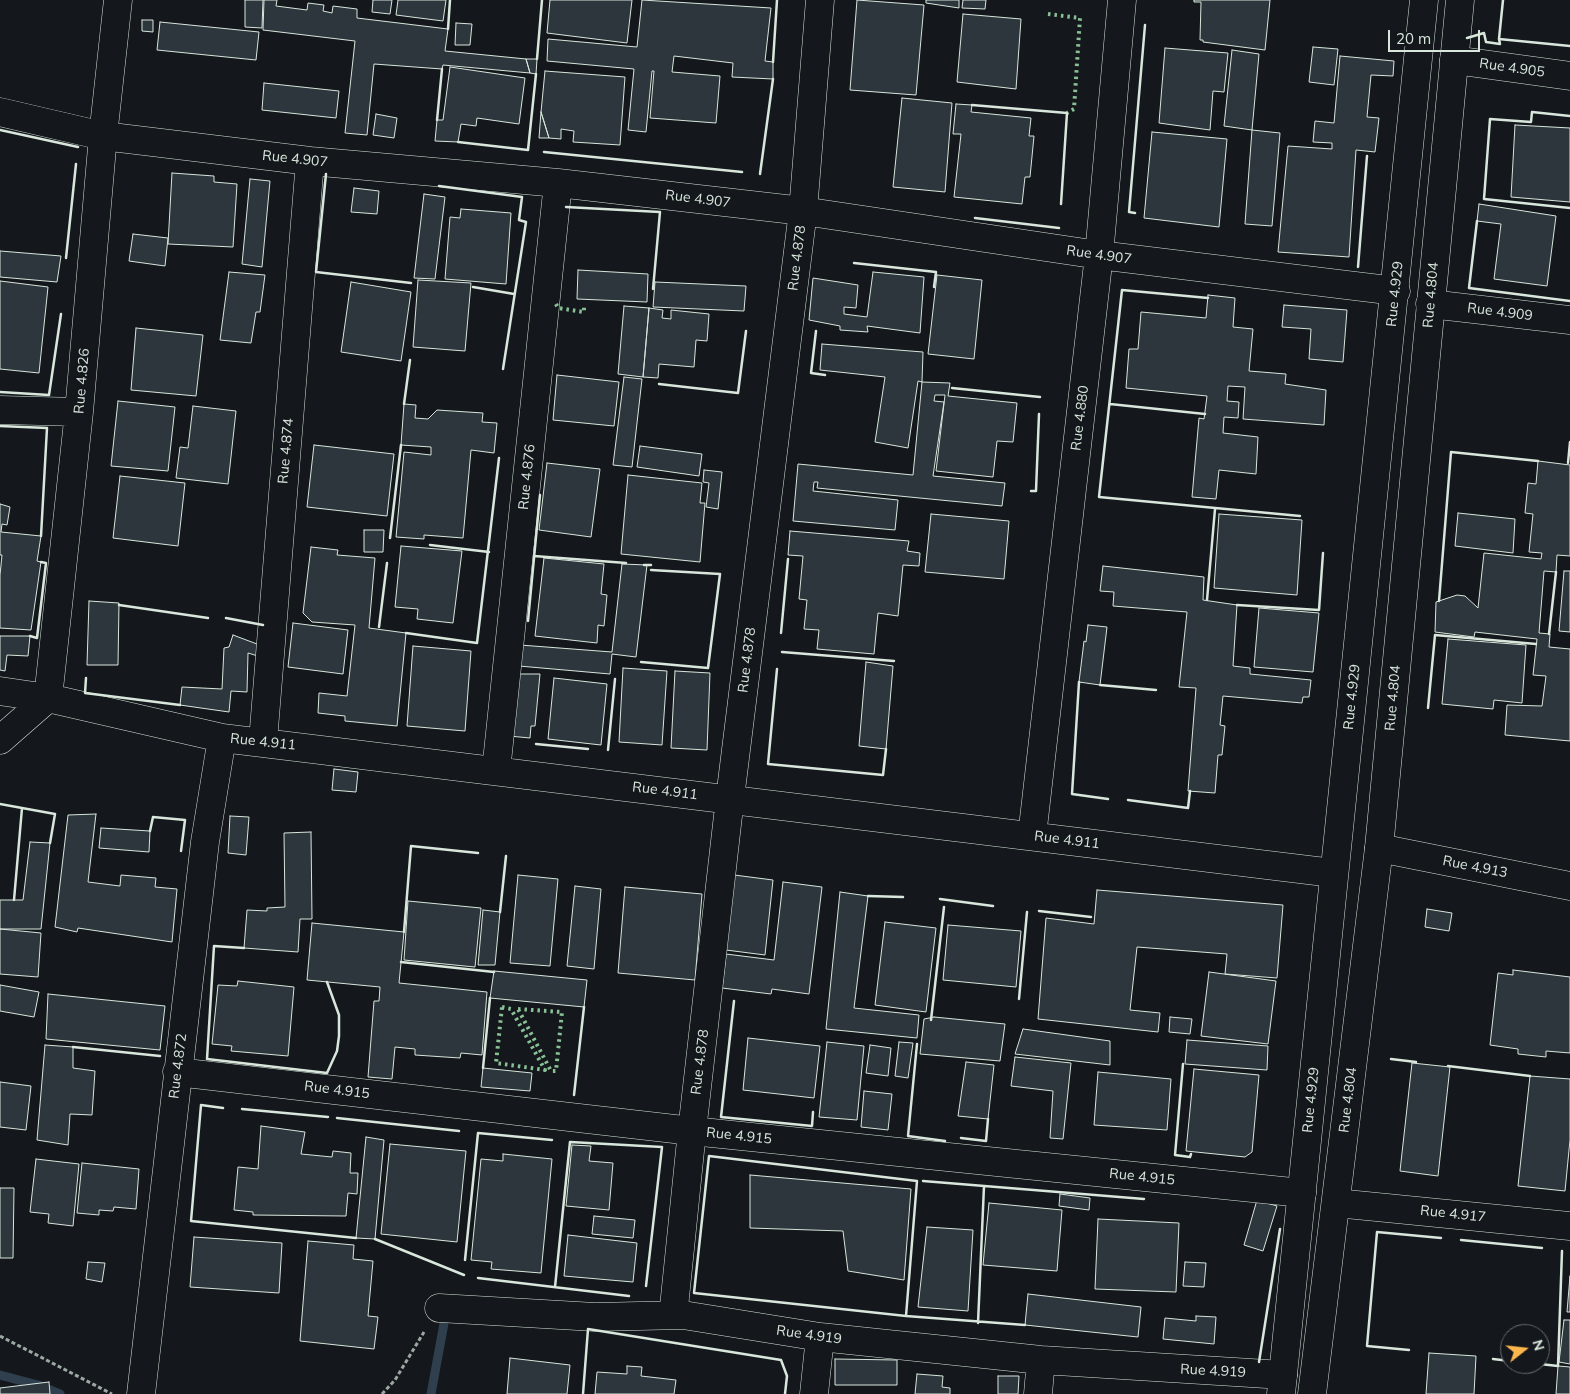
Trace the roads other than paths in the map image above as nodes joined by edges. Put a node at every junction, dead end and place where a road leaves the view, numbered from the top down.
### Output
1 (118, 0) edge
2 (820, 0) edge
3 (1122, 0) edge
4 (1424, 0) edge
5 (1460, 0) edge
6 (1454, 60) junction
7 (1570, 76) edge
8 (0, 112) edge
9 (103, 136) junction
10 (310, 161) junction
11 (558, 183) junction
12 (802, 211) junction
13 (1099, 255) junction
14 (1396, 291) junction
15 (1430, 304) junction
16 (1570, 320) edge
17 (0, 410) edge
18 (79, 412) junction
19 (0, 691) edge
20 (48, 698) junction
21 (222, 738) junction
22 (0, 740) edge
23 (263, 742) junction
24 (496, 771) junction
25 (730, 798) junction
26 (1032, 836) junction
27 (1379, 848) junction
28 (1333, 873) junction
29 (1570, 886) edge
30 (177, 1072) junction
31 (692, 1131) junction
32 (1302, 1193) junction
33 (1336, 1203) junction
34 (1570, 1226) edge
35 (439, 1308) road end
36 (683, 1316) junction
37 (820, 1337) junction
38 (1041, 1360) junction
39 (1282, 1384) edge
40 (141, 1394) edge
41 (814, 1394) edge
42 (1038, 1394) edge
43 (1312, 1394) edge

1 - 9 street, Rue 4.826
2 - 12 street, Rue 4.878
3 - 13 street, Rue 4.880
4 - 14 street, Rue 4.929
5 - 6 street, Rue 4.804
6 - 7 street, Rue 4.905
6 - 15 street, Rue 4.804
8 - 9 street, Rue 4.907
9 - 10 street, Rue 4.907
9 - 18 street, Rue 4.826
10 - 11 street, Rue 4.907
10 - 23 street, Rue 4.874
11 - 12 street, Rue 4.907
11 - 24 street, Rue 4.876
12 - 13 street, Rue 4.907
12 - 25 street, Rue 4.878
13 - 14 street, Rue 4.907
13 - 26 street, Rue 4.880
14 - 28 street, Rue 4.929
15 - 16 street, Rue 4.909
15 - 27 street, Rue 4.804
17 - 18 street
18 - 20 street, Rue 4.826
19 - 20 street, Rue 4.911
20 - 21 street, Rue 4.911
20 - 22 street
21 - 23 street, Rue 4.911
21 - 30 street, Rue 4.872
23 - 24 street, Rue 4.911
24 - 25 street, Rue 4.911
25 - 26 street, Rue 4.911
25 - 31 street, Rue 4.878
26 - 28 street, Rue 4.911
27 - 29 street, Rue 4.913
27 - 33 street, Rue 4.804
28 - 32 street, Rue 4.929
30 - 31 street, Rue 4.915
30 - 40 street, Rue 4.872
31 - 32 street, Rue 4.915
31 - 36 street, Rue 4.878
32 - 39 street, Rue 4.929
33 - 34 street, Rue 4.917
33 - 43 street, Rue 4.804
35 - 36 street, Rue 4.919
36 - 37 street, Rue 4.919
37 - 38 street, Rue 4.919
37 - 41 street
38 - 39 street, Rue 4.919
38 - 42 street

